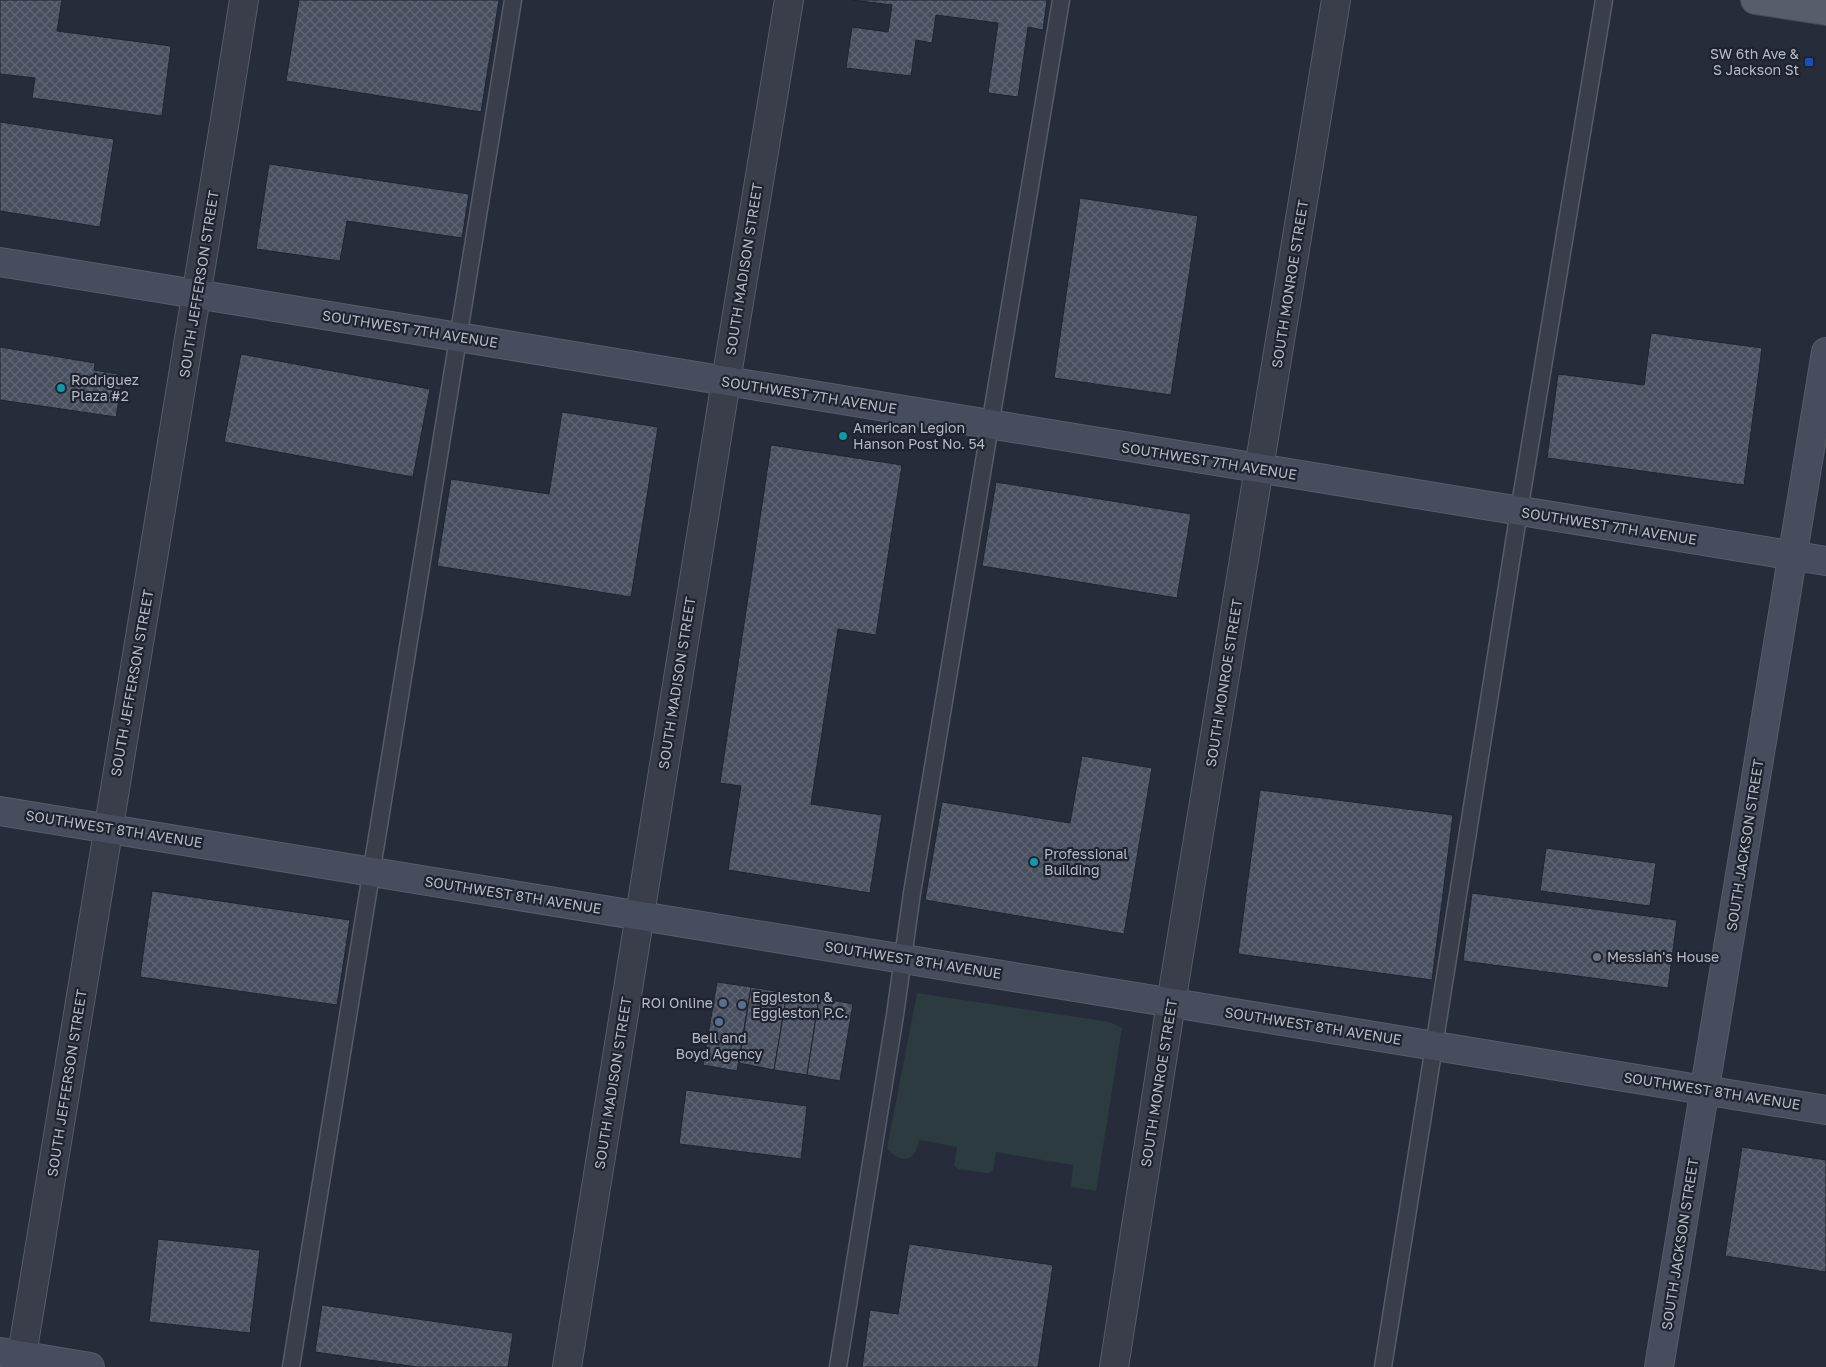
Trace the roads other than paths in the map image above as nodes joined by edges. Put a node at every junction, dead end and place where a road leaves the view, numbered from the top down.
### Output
1 (244, 0) edge
2 (513, 0) edge
3 (789, 0) edge
4 (1061, 0) edge
5 (1336, 0) edge
6 (1604, 0) edge
7 (1755, 0) edge
8 (1826, 11) edge
9 (0, 262) edge
10 (197, 294) junction
11 (457, 337) junction
12 (1826, 352) edge
13 (726, 381) junction
14 (990, 425) junction
15 (1259, 469) junction
16 (1519, 511) junction
17 (1793, 555) junction
18 (1826, 560) edge
19 (0, 811) edge
20 (108, 828) junction
21 (372, 871) junction
22 (640, 915) junction
23 (903, 958) junction
24 (1171, 1002) junction
25 (1435, 1046) junction
26 (1705, 1090) junction
27 (1826, 1110) edge
28 (14, 1358) edge
29 (90, 1367) edge
30 (291, 1367) edge
31 (566, 1367) edge
32 (838, 1367) edge
33 (1114, 1367) edge
34 (1383, 1367) edge
35 (1660, 1367) edge

1 - 10 street, SOUTH JEFFERSON STREET
2 - 11 lane
3 - 13 street, SOUTH MADISON STREET
4 - 14 lane
5 - 15 street, SOUTH MONROE STREET
6 - 16 lane
7 - 8 main road
9 - 10 main road, SOUTHWEST 7TH AVENUE
10 - 11 main road, SOUTHWEST 7TH AVENUE
10 - 20 street, SOUTH JEFFERSON STREET
11 - 13 main road, SOUTHWEST 7TH AVENUE
11 - 21 lane
12 - 17 main road, SOUTH JACKSON STREET
13 - 14 main road, SOUTHWEST 7TH AVENUE
13 - 22 street, SOUTH MADISON STREET
14 - 15 main road, SOUTHWEST 7TH AVENUE
14 - 23 lane
15 - 16 main road, SOUTHWEST 7TH AVENUE
15 - 24 street, SOUTH MONROE STREET
16 - 17 main road, SOUTHWEST 7TH AVENUE
16 - 25 lane
17 - 18 main road, SOUTHWEST 7TH AVENUE
17 - 26 main road, SOUTH JACKSON STREET
19 - 20 main road, SOUTHWEST 8TH AVENUE
20 - 21 main road, SOUTHWEST 8TH AVENUE
20 - 28 street, SOUTH JEFFERSON STREET
21 - 22 main road, SOUTHWEST 8TH AVENUE
21 - 30 lane
22 - 23 main road, SOUTHWEST 8TH AVENUE
22 - 31 street, SOUTH MADISON STREET
23 - 24 main road, SOUTHWEST 8TH AVENUE
23 - 32 lane
24 - 25 main road, SOUTHWEST 8TH AVENUE
24 - 33 street, SOUTH MONROE STREET
25 - 26 main road, SOUTHWEST 8TH AVENUE
25 - 34 lane
26 - 27 main road, SOUTHWEST 8TH AVENUE
26 - 35 main road, SOUTH JACKSON STREET
28 - 29 main road

